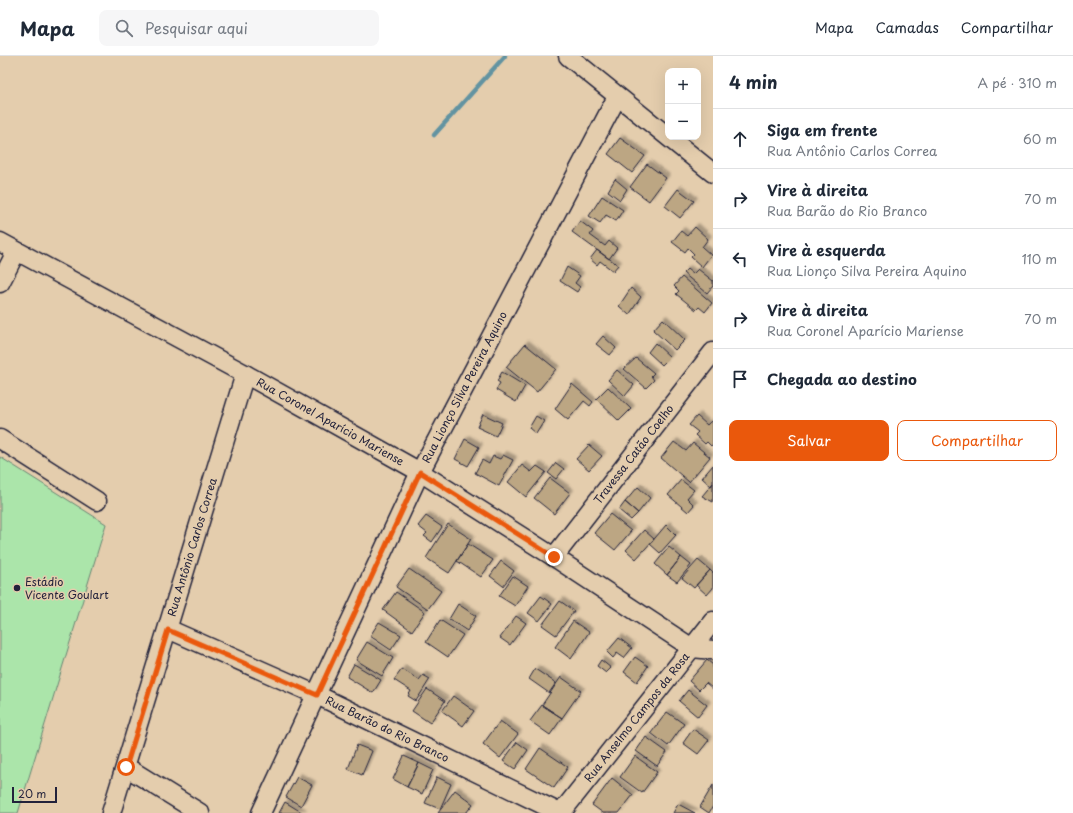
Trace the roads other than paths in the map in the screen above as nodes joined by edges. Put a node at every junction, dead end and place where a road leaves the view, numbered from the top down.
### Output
1 (568, 56) edge
2 (617, 97) junction
3 (713, 173) edge
4 (0, 242) edge
5 (16, 252) junction
6 (0, 283) edge
7 (713, 352) edge
8 (245, 374) junction
9 (0, 439) edge
10 (420, 472) junction
11 (97, 501) dead end
12 (554, 557) junction
13 (713, 622) edge
14 (168, 630) junction
15 (692, 648) junction
16 (713, 650) edge
17 (317, 695) junction
18 (126, 767) junction
19 (112, 813) edge
20 (200, 813) edge
21 (261, 813) edge
22 (560, 813) edge

1 - 2 street
2 - 3 street
2 - 10 street, Rua Lionço Silva Pereira Aquino
4 - 5 street, Rua Coronel Aparício Mariense
5 - 6 street
5 - 8 street, Rua Coronel Aparício Mariense
7 - 12 street, Travessa Catão Coelho
8 - 10 street, Rua Coronel Aparício Mariense
8 - 14 street, Rua Antônio Carlos Correa
9 - 11 street
10 - 12 street, Rua Coronel Aparício Mariense
10 - 17 street, Rua Lionço Silva Pereira Aquino
12 - 15 street, Rua Coronel Aparício Mariense
13 - 15 street, Rua Anselmo Campos da Rosa
14 - 17 street, Rua Barão do Rio Branco
14 - 18 street, Rua Antônio Carlos Correa
15 - 16 street, Rua Coronel Aparício Mariense
15 - 22 street, Rua Anselmo Campos da Rosa
17 - 21 street, Rua Lionço Silva Pereira Aquino
17 - 22 street, Rua Barão do Rio Branco
18 - 19 street, Rua Antônio Carlos Correa
18 - 20 street

